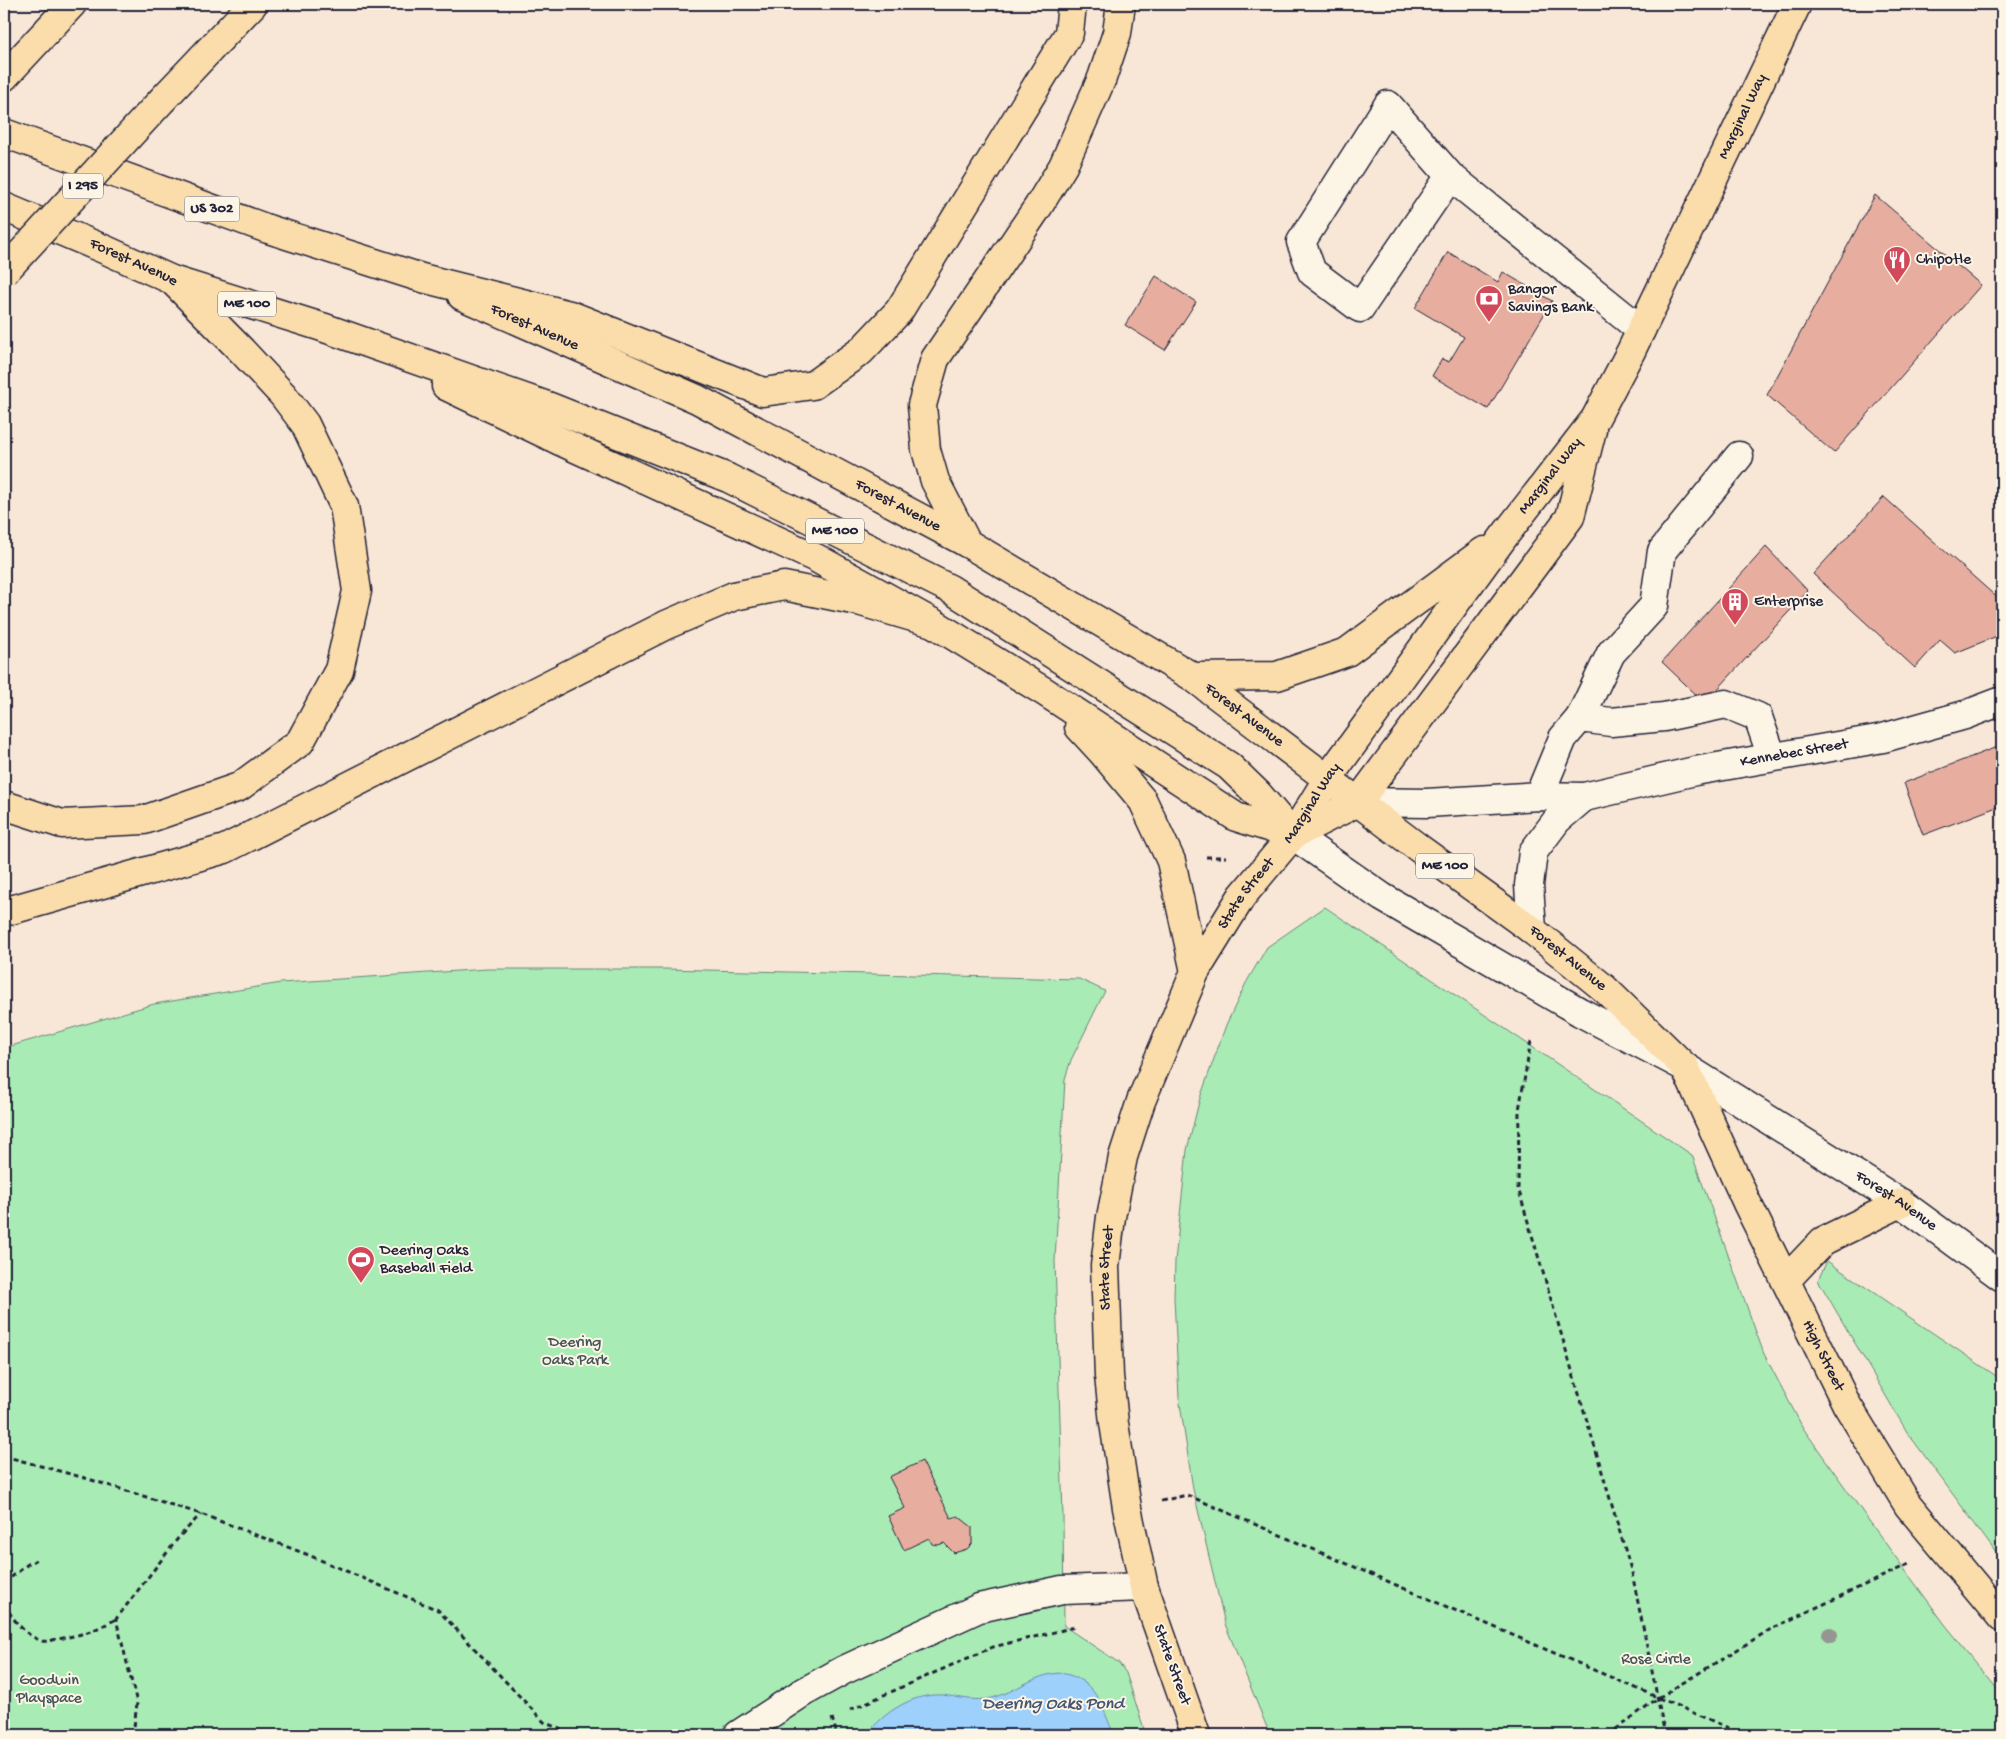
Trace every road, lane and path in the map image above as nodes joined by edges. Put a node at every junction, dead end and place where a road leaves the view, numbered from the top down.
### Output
1 (72, 4) edge
2 (254, 4) edge
3 (1072, 4) edge
4 (1121, 4) edge
5 (1797, 4) edge
6 (4, 77) edge
7 (4, 133) edge
8 (1450, 176) junction
9 (4, 208) edge
10 (4, 272) edge
11 (422, 278) junction
12 (172, 280) junction
13 (322, 327) junction
14 (1641, 330) junction
15 (1595, 418) junction
16 (1739, 456) dead end
17 (1505, 535) junction
18 (967, 543) junction
19 (933, 623) junction
20 (1193, 677) junction
21 (1045, 692) junction
22 (2002, 701) edge
23 (1580, 718) junction
24 (1772, 757) junction
25 (1328, 778) junction
26 (1539, 796) junction
27 (1584, 797) junction
28 (1358, 802) junction
29 (4, 805) edge
30 (1292, 835) junction
31 (1198, 857) dead end
32 (1226, 857) dead end
33 (4, 912) edge
34 (1532, 930) junction
35 (1195, 972) junction
36 (1531, 1041) dead end
37 (1685, 1067) junction
38 (1901, 1203) junction
39 (2002, 1277) edge
40 (1786, 1280) junction
41 (4, 1456) edge
42 (1160, 1501) dead end
43 (201, 1514) junction
44 (1945, 1548) junction
45 (36, 1560) dead end
46 (4, 1583) edge
47 (1144, 1587) junction
48 (4, 1604) edge
49 (2002, 1618) edge
50 (116, 1619) junction
51 (1075, 1627) dead end
52 (1658, 1698) junction
53 (850, 1710) dead end
54 (841, 1714) dead end
55 (832, 1718) junction
56 (825, 1722) dead end
57 (133, 1735) edge
58 (573, 1735) edge
59 (738, 1735) edge
60 (837, 1735) edge
61 (1196, 1735) edge
62 (1608, 1735) edge
63 (1666, 1735) edge
64 (1745, 1735) edge

1 - 6 main road
2 - 10 main road, I 295, bridge
3 - 11 main road
4 - 18 main road
5 - 14 main road, Marginal Way
7 - 11 main road, Forest Avenue / US 302
8 - 8 street
8 - 14 street
9 - 12 main road, Forest Avenue
11 - 18 main road, Forest Avenue / ME 100
12 - 13 main road, Forest Avenue / ME 100
12 - 29 main road
13 - 19 main road
13 - 30 main road, Forest Avenue / ME 100
14 - 15 main road, Marginal Way
15 - 17 main road, Marginal Way
15 - 28 main road, Marginal Way
16 - 23 street
17 - 20 main road
17 - 25 main road, Marginal Way
18 - 20 main road, Forest Avenue / ME 100
19 - 21 main road
19 - 33 main road
20 - 25 main road, Forest Avenue / ME 100
21 - 30 main road
21 - 35 main road
22 - 24 street, Kennebec Street
23 - 24 street
23 - 26 street
24 - 27 street, Kennebec Street
25 - 28 main road, Forest Avenue / ME 100
25 - 30 main road, Marginal Way
26 - 27 street, Kennebec Street
26 - 28 street, Kennebec Street
27 - 34 street, Kennebec Street
28 - 30 main road, Marginal Way
28 - 34 main road, Forest Avenue / ME 100
30 - 35 main road, State Street
30 - 37 street, Forest Avenue / ME 100
31 - 32 path
34 - 37 main road, Forest Avenue / ME 100
35 - 47 main road, State Street
36 - 52 path
37 - 38 street, Forest Avenue / ME 100
37 - 40 main road, High Street
38 - 39 street, Forest Avenue / ME 100
38 - 40 main road
40 - 44 main road, High Street
41 - 43 path
42 - 52 path
43 - 50 path
43 - 58 path
44 - 49 main road, High Street
44 - 52 path
45 - 46 path
47 - 59 street
47 - 61 main road, State Street
48 - 50 path
50 - 57 path
51 - 53 path
52 - 62 path
52 - 63 path
52 - 64 path
54 - 55 path
55 - 56 path
55 - 60 path

